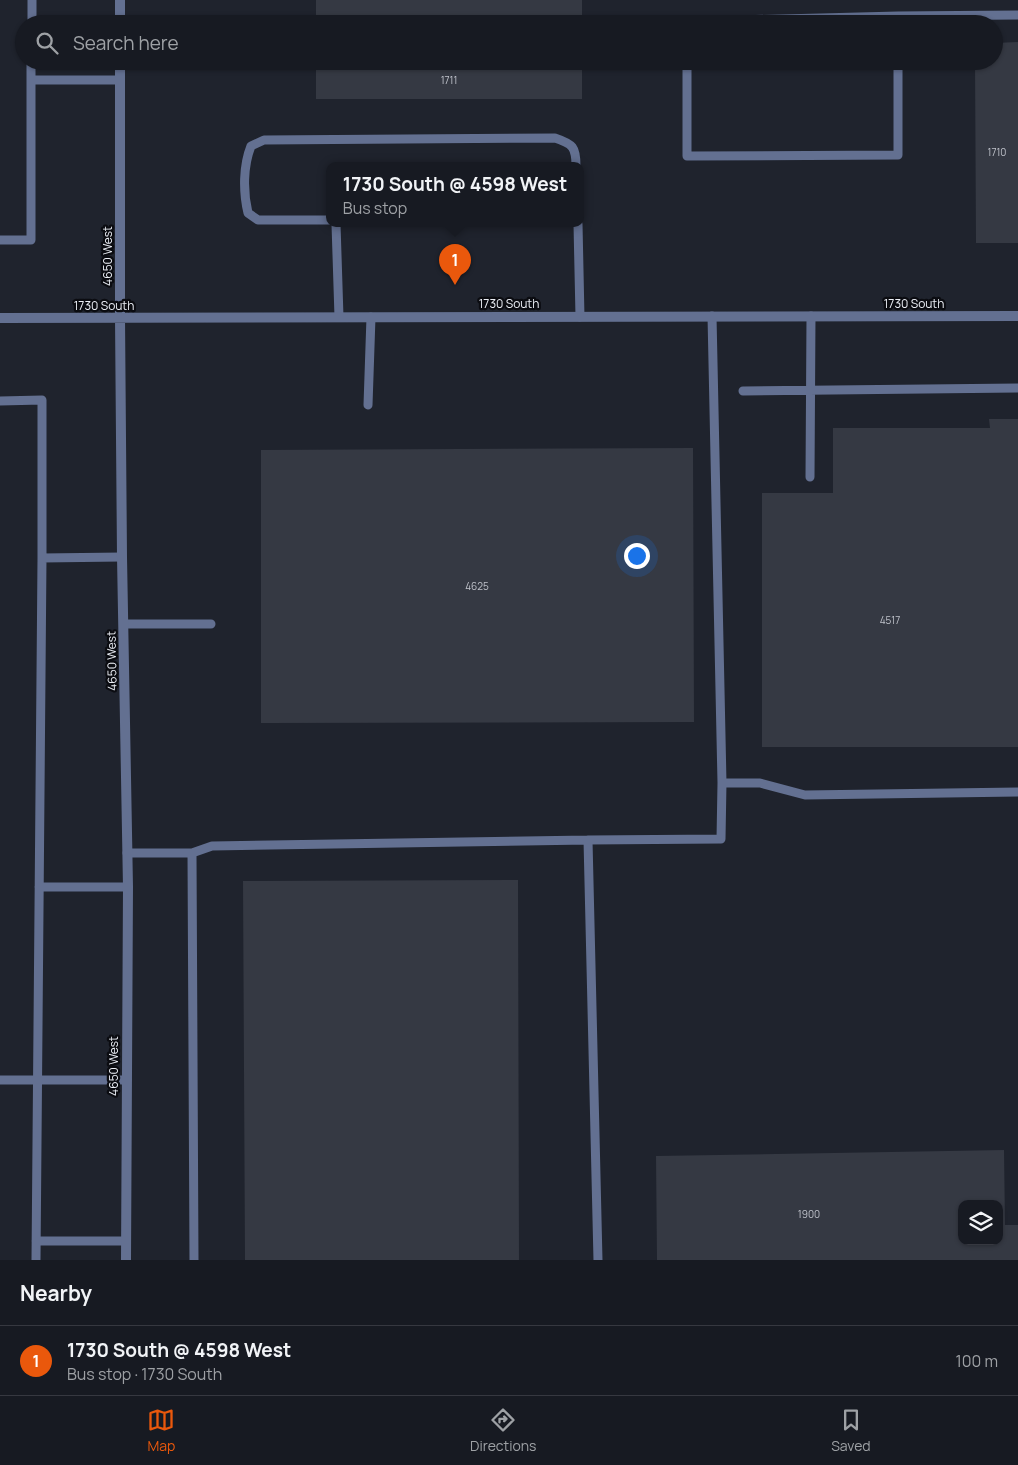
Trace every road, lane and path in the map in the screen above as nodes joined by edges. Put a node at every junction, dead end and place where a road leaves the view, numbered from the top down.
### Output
1 (32, 0) edge
2 (120, 0) edge
3 (32, 15) edge
4 (120, 15) edge
5 (1018, 15) edge
6 (1003, 16) edge
7 (31, 70) edge
8 (120, 70) edge
9 (687, 70) edge
10 (898, 70) edge
11 (31, 80) junction
12 (120, 80) junction
13 (576, 162) edge
14 (326, 220) edge
15 (336, 227) edge
16 (578, 227) edge
17 (0, 240) edge
18 (712, 316) junction
19 (811, 316) junction
20 (1018, 316) edge
21 (338, 317) junction
22 (372, 317) junction
23 (580, 317) junction
24 (0, 318) edge
25 (120, 318) junction
26 (1018, 388) edge
27 (811, 390) junction
28 (743, 391) dead end
29 (0, 401) edge
30 (368, 405) dead end
31 (810, 477) dead end
32 (122, 557) junction
33 (42, 558) junction
34 (124, 624) junction
35 (211, 624) dead end
36 (722, 783) junction
37 (1018, 792) edge
38 (588, 840) junction
39 (127, 853) junction
40 (192, 853) junction
41 (39, 887) junction
42 (128, 887) junction
43 (0, 1080) edge
44 (37, 1080) junction
45 (127, 1080) junction
46 (36, 1241) junction
47 (126, 1241) junction
48 (36, 1260) edge
49 (126, 1260) edge
50 (194, 1260) edge
51 (598, 1260) edge

1 - 3 lane
2 - 4 street
5 - 6 lane
7 - 11 lane
8 - 12 street, 4650 West
9 - 10 lane
11 - 12 lane
11 - 17 lane
12 - 25 street, 4650 West
13 - 14 lane
15 - 21 lane
16 - 23 lane
18 - 19 street, 1730 South
18 - 23 street, 1730 South
18 - 36 lane
19 - 20 street, 1730 South
19 - 27 lane
21 - 22 street, 1730 South
21 - 25 street, 1730 South
22 - 23 street, 1730 South
22 - 30 lane
24 - 25 street, 1730 South
25 - 32 street, 4650 West
26 - 27 lane
27 - 28 lane
27 - 31 lane
29 - 33 lane
32 - 33 lane
32 - 34 street, 4650 West
33 - 41 lane
34 - 35 lane
34 - 39 street, 4650 West
36 - 37 lane
36 - 38 lane
38 - 40 lane
38 - 51 lane
39 - 40 lane
39 - 42 street, 4650 West
40 - 50 lane
41 - 42 lane
41 - 44 lane
42 - 45 street, 4650 West
43 - 44 lane
44 - 45 lane
44 - 46 lane
45 - 47 street, 4650 West
46 - 47 lane
46 - 48 lane
47 - 49 street, 4650 West

